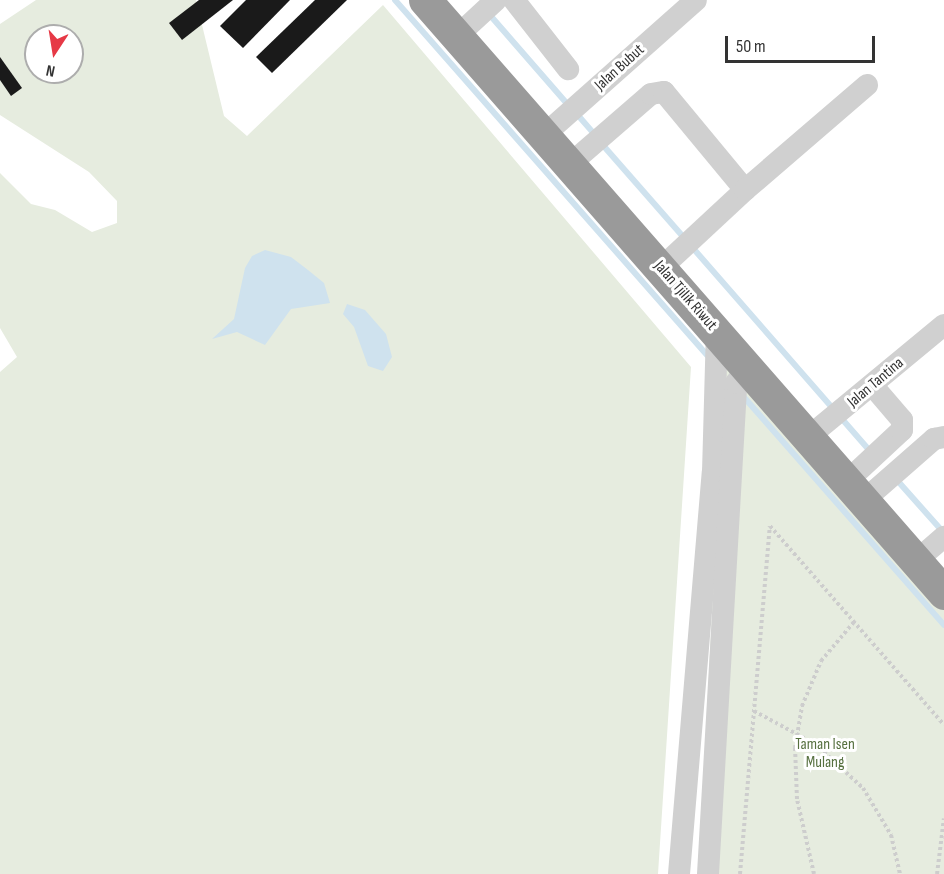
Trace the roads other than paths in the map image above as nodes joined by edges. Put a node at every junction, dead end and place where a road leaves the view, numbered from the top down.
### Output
1 (425, 0) edge
2 (496, 0) edge
3 (514, 0) edge
4 (696, 0) edge
5 (456, 37) junction
6 (567, 69) dead end
7 (867, 85) dead end
8 (544, 135) junction
9 (569, 165) junction
10 (745, 190) junction
11 (661, 268) junction
12 (944, 325) edge
13 (717, 332) junction
14 (747, 368) junction
15 (873, 386) junction
16 (944, 437) edge
17 (806, 439) junction
18 (853, 493) junction
19 (944, 537) edge
20 (916, 561) junction
21 (944, 593) edge
22 (679, 874) edge
23 (708, 874) edge

1 - 5 highway, Jalan Tjilik Riwut
2 - 5 street
3 - 6 street
4 - 8 street, Jalan Bubut
5 - 8 highway, Jalan Tjilik Riwut
7 - 10 street
8 - 9 highway, Jalan Tjilik Riwut
9 - 10 street
9 - 11 highway, Jalan Tjilik Riwut
10 - 11 street
11 - 13 highway, Jalan Tjilik Riwut
12 - 15 street, Jalan Tantina
13 - 14 highway, Jalan Tjilik Riwut
13 - 22 street
14 - 17 highway, Jalan Tjilik Riwut
14 - 23 street
15 - 17 street, Jalan Tantina
15 - 18 street
16 - 18 street
17 - 18 highway, Jalan Tjilik Riwut
18 - 20 highway, Jalan Tjilik Riwut
19 - 20 street
20 - 21 highway, Jalan Tjilik Riwut

